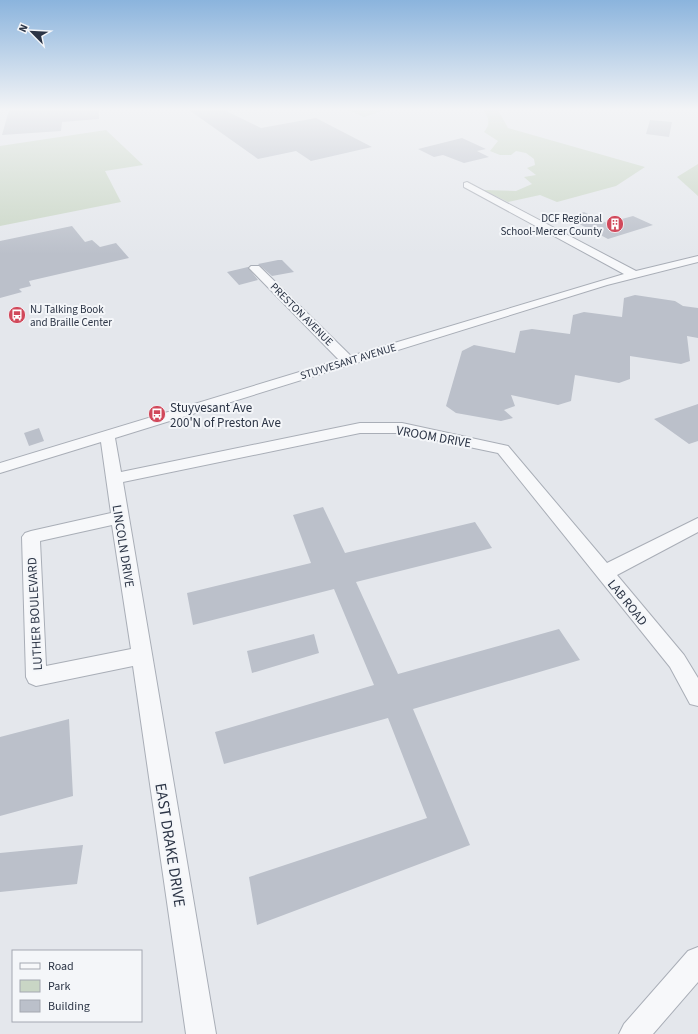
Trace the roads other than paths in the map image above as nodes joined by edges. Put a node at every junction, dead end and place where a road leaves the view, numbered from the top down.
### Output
1 (467, 185) dead end
2 (698, 259) edge
3 (255, 268) dead end
4 (634, 275) junction
5 (348, 361) junction
6 (107, 436) junction
7 (0, 468) edge
8 (113, 479) junction
9 (119, 517) junction
10 (698, 524) edge
11 (605, 573) junction
12 (141, 656) junction
13 (698, 697) edge
14 (698, 961) edge
15 (637, 1030) edge
16 (201, 1034) edge

1 - 4 street
2 - 4 street, STUYVESANT AVENUE
3 - 5 street, PRESTON AVENUE
4 - 5 street, STUYVESANT AVENUE
5 - 6 street, STUYVESANT AVENUE
6 - 7 street, STUYVESANT AVENUE
6 - 8 street, LINCOLN DRIVE
8 - 9 street, LINCOLN DRIVE
8 - 11 street, VROOM DRIVE
9 - 12 street, LINCOLN DRIVE
9 - 12 street, LUTHER BOULEVARD
10 - 11 street, LAB ROAD
11 - 13 street, LAB ROAD
12 - 16 street, EAST DRAKE DRIVE
14 - 15 street

